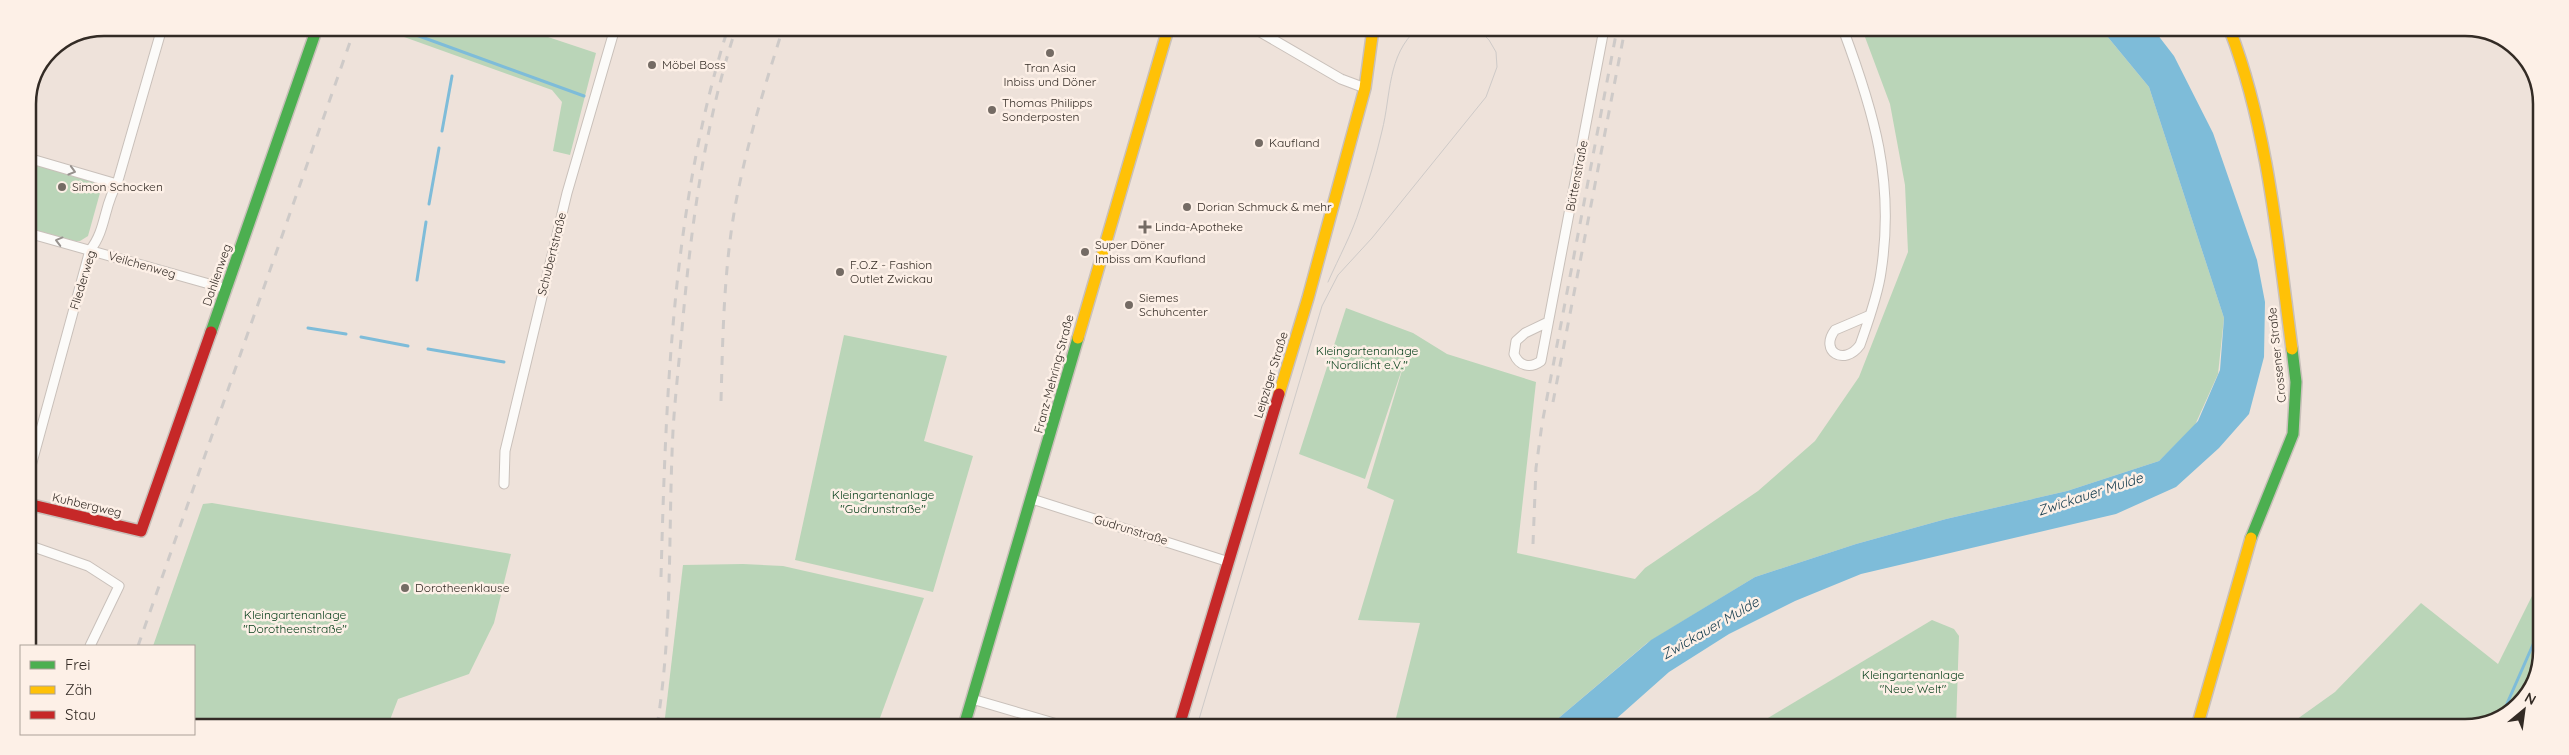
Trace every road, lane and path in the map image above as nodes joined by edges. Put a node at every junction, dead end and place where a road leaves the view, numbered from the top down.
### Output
1 (160, 36) edge
2 (313, 36) edge
3 (614, 36) edge
4 (1166, 36) edge
5 (1267, 36) edge
6 (1372, 36) edge
7 (1603, 36) edge
8 (1846, 36) edge
9 (2232, 36) edge
10 (1365, 88) junction
11 (36, 160) edge
12 (117, 184) junction
13 (36, 235) edge
14 (90, 250) junction
15 (227, 289) junction
16 (1868, 316) junction
17 (1548, 322) junction
18 (36, 449) edge
19 (504, 484) dead end
20 (1032, 499) junction
21 (36, 506) edge
22 (141, 531) joint
23 (36, 547) edge
24 (1229, 562) junction
25 (90, 645) edge
26 (972, 699) junction
27 (966, 719) edge
28 (1040, 719) edge
29 (1181, 719) edge
30 (2199, 719) edge

1 - 12 street, Fliederweg
2 - 15 street, Dahlienweg
3 - 19 street, Schubertstraße
4 - 20 street, Franz-Mehring-Straße
5 - 10 street
6 - 10 street, Leipziger Straße
7 - 17 street, Büttenstraße
8 - 16 street
9 - 30 street, Crossener Straße
10 - 24 street, Leipziger Straße
11 -> 12 street
12 - 14 street, Fliederweg
14 -> 13 street, Veilchenweg
14 - 15 street, Veilchenweg
14 - 18 street, Fliederweg
15 - 22 street, Dahlienweg
16 - 16 street
17 - 17 street, Büttenstraße
20 - 24 street, Gudrunstraße
20 - 26 street, Franz-Mehring-Straße
21 - 22 street, Kuhbergweg
23 - 25 street
24 - 29 street, Leipziger Straße
26 - 27 street, Franz-Mehring-Straße
26 - 28 street

